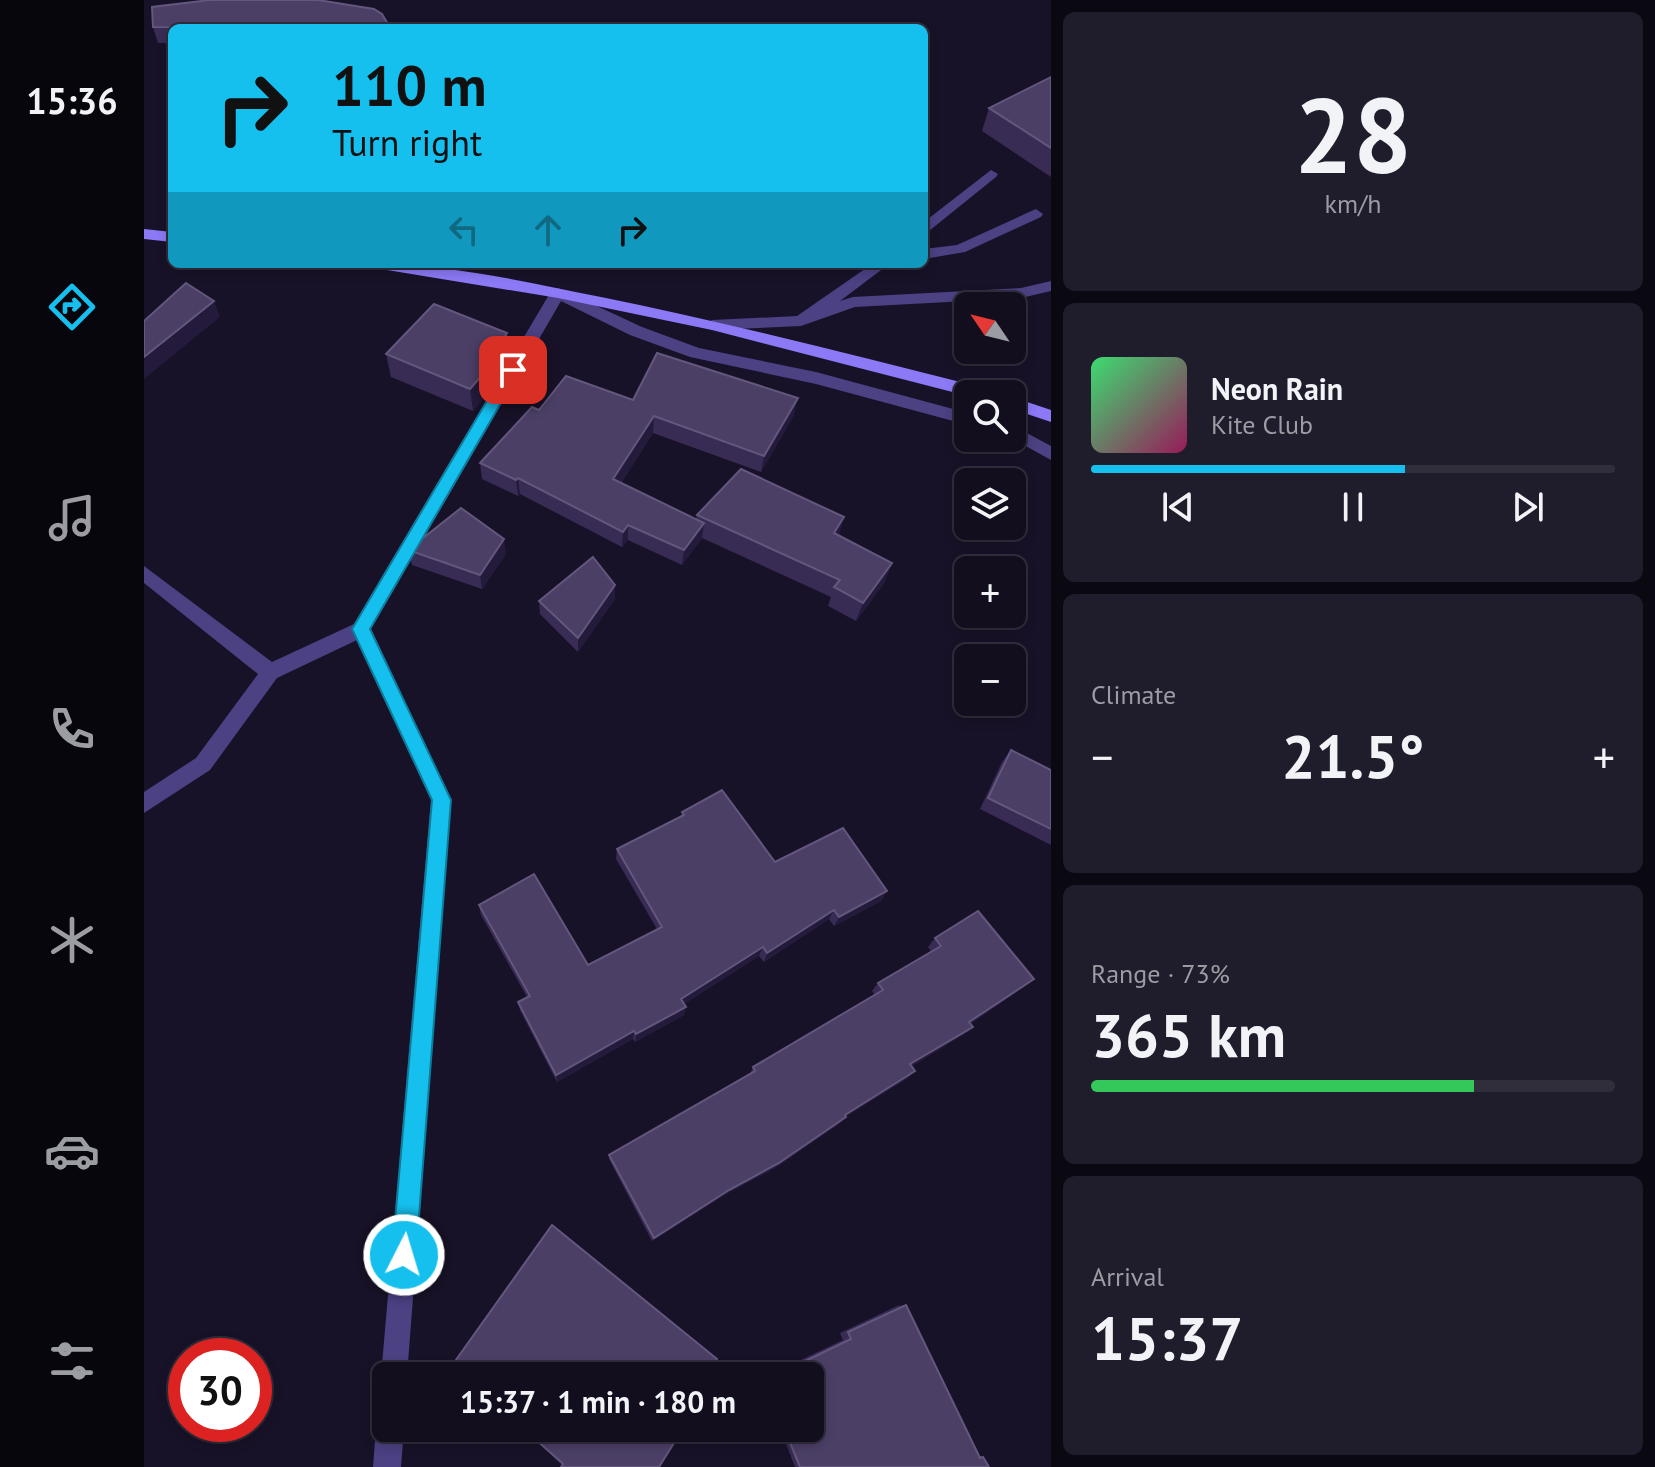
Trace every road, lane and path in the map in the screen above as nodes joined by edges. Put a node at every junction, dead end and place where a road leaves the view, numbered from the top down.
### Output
1 (991, 174) dead end
2 (1036, 214) dead end
3 (928, 227) edge
4 (144, 234) edge
5 (168, 237) edge
6 (928, 253) edge
7 (405, 268) edge
8 (876, 268) edge
9 (1051, 286) edge
10 (558, 293) junction
11 (801, 321) junction
12 (712, 325) junction
13 (954, 386) edge
14 (1026, 408) edge
15 (954, 415) edge
16 (1051, 416) edge
17 (1026, 439) edge
18 (1051, 454) edge
19 (144, 573) edge
20 (361, 629) junction
21 (270, 672) junction
22 (144, 804) edge
23 (395, 1362) edge
24 (389, 1442) edge
25 (387, 1467) edge

1 - 3 street
2 - 6 street
4 - 5 street
7 - 10 street
8 - 11 street
9 - 11 street
10 - 12 street
10 - 15 street
10 - 20 street
11 - 12 street
12 - 13 street
14 - 16 street
17 - 18 street
19 - 21 street
20 - 21 street
20 - 23 street
21 - 22 street
24 - 25 street

